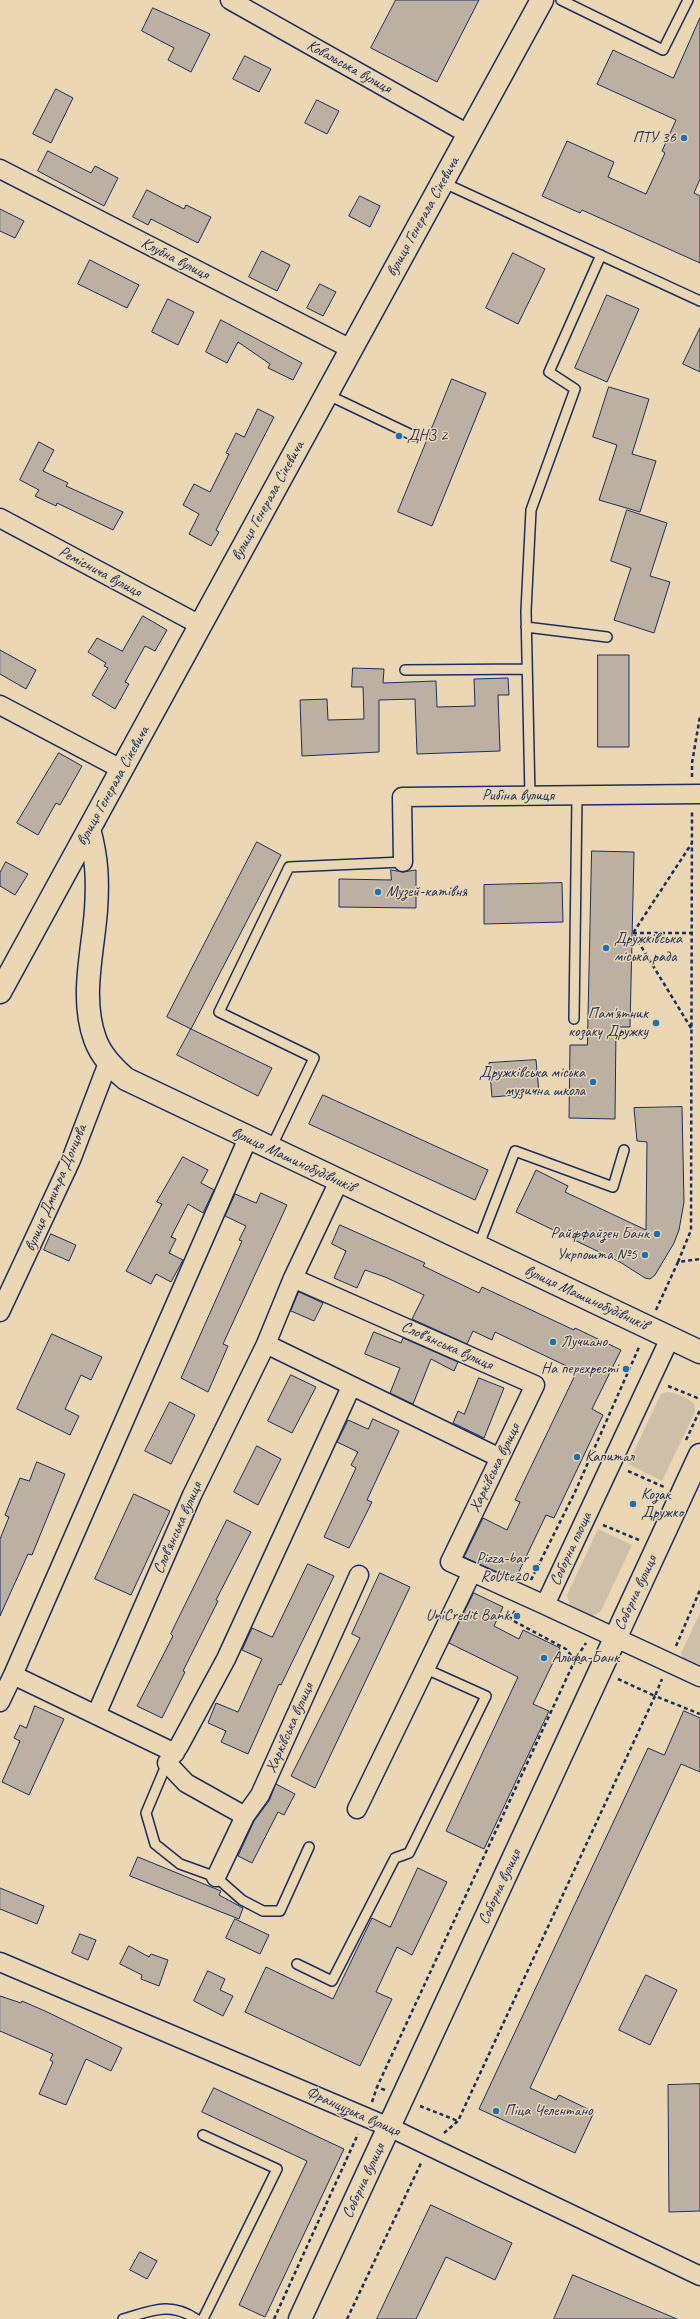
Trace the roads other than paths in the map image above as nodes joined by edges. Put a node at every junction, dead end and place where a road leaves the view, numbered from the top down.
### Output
1 (230, 0) edge
2 (561, 0) edge
3 (688, 0) edge
4 (536, 4) edge
5 (468, 134) junction
6 (0, 170) edge
7 (442, 182) junction
8 (601, 255) junction
9 (700, 301) edge
10 (350, 349) junction
11 (326, 394) junction
12 (414, 436) dead end
13 (0, 518) edge
14 (200, 625) junction
15 (526, 627) junction
16 (607, 637) dead end
17 (528, 669) junction
18 (405, 670) dead end
19 (0, 705) edge
20 (121, 770) junction
21 (696, 794) edge
22 (577, 796) junction
23 (530, 797) junction
24 (89, 829) junction
25 (403, 862) joint
26 (0, 992) edge
27 (574, 1019) dead end
28 (108, 1063) junction
29 (248, 1138) junction
30 (270, 1149) junction
31 (624, 1150) dead end
32 (339, 1182) junction
33 (478, 1248) junction
34 (293, 1278) junction
35 (0, 1312) edge
36 (670, 1338) junction
37 (266, 1344) junction
38 (700, 1352) edge
39 (535, 1385) joint
40 (351, 1387) junction
41 (700, 1455) edge
42 (500, 1458) junction
43 (467, 1569) junction
44 (359, 1575) dead end
45 (546, 1605) junction
46 (615, 1638) junction
47 (426, 1669) junction
48 (13, 1675) junction
49 (700, 1677) edge
50 (0, 1702) edge
51 (96, 1715) junction
52 (171, 1758) junction
53 (357, 1809) dead end
54 (245, 1816) junction
55 (309, 1847) dead end
56 (216, 1877) junction
57 (0, 1962) edge
58 (297, 1964) dead end
59 (389, 2127) junction
60 (203, 2135) dead end
61 (700, 2276) edge
62 (123, 2319) edge
63 (196, 2319) edge
64 (203, 2319) edge
65 (300, 2319) edge

1 - 5 street, Ковальська вулиця
2 - 3 lane
4 - 5 street, вулиця Генерала Сікевича
5 - 7 street, вулиця Генерала Сікевича
6 - 10 street, Клубна вулиця
7 - 8 lane
7 - 10 street, вулиця Генерала Сікевича
8 - 9 lane
8 - 15 lane
10 - 11 street, вулиця Генерала Сікевича
11 - 12 lane
11 - 14 street, вулиця Генерала Сікевича
13 - 14 street, Реміснича вулиця
14 - 20 street, вулиця Генерала Сікевича
15 - 16 lane
15 - 17 lane
17 - 18 lane
17 - 23 lane
19 - 20 street
20 - 24 street, вулиця Генерала Сікевича
21 - 22 street, Рибіна вулиця
22 - 23 street, Рибіна вулиця
22 - 27 lane
23 - 25 street, Рибіна вулиця
24 - 26 street, вулиця Генерала Сікевича
24 - 28 street, вулиця Машинобудівників
25 - 30 lane
28 - 29 street, вулиця Машинобудівників
28 - 35 street, вулиця Дмитра Донцова
29 - 30 street, вулиця Машинобудівників
29 - 48 street
30 - 32 street, вулиця Машинобудівників
31 - 33 lane
32 - 33 street, вулиця Машинобудівників
32 - 34 street, Слов'янська вулиця
33 - 36 street, вулиця Машинобудівників
34 - 37 street, Слов'янська вулиця
34 - 39 street, Слов'янська вулиця
36 - 38 street, вулиця Машинобудівників
36 - 45 street, Соборна площа
37 - 40 street
37 - 51 street, Слов'янська вулиця
39 - 42 street, Харківська вулиця
40 - 42 street
40 - 52 street
41 - 46 street, Соборна вулиця
42 - 43 street, Харківська вулиця
43 - 45 street
43 - 47 street
44 - 54 street, Харківська вулиця
45 - 46 street, Соборна площа
46 - 49 street, Соборна площа
46 - 59 street, Соборна вулиця
47 - 53 street
47 - 58 lane
48 - 50 street
48 - 51 street
51 - 52 street
52 - 54 street
52 - 56 lane
54 - 56 street, Харківська вулиця
55 - 56 lane
57 - 59 street, Французька вулиця
59 - 61 street, Французька вулиця
59 - 65 street, Соборна вулиця
60 - 64 lane
62 - 63 lane

